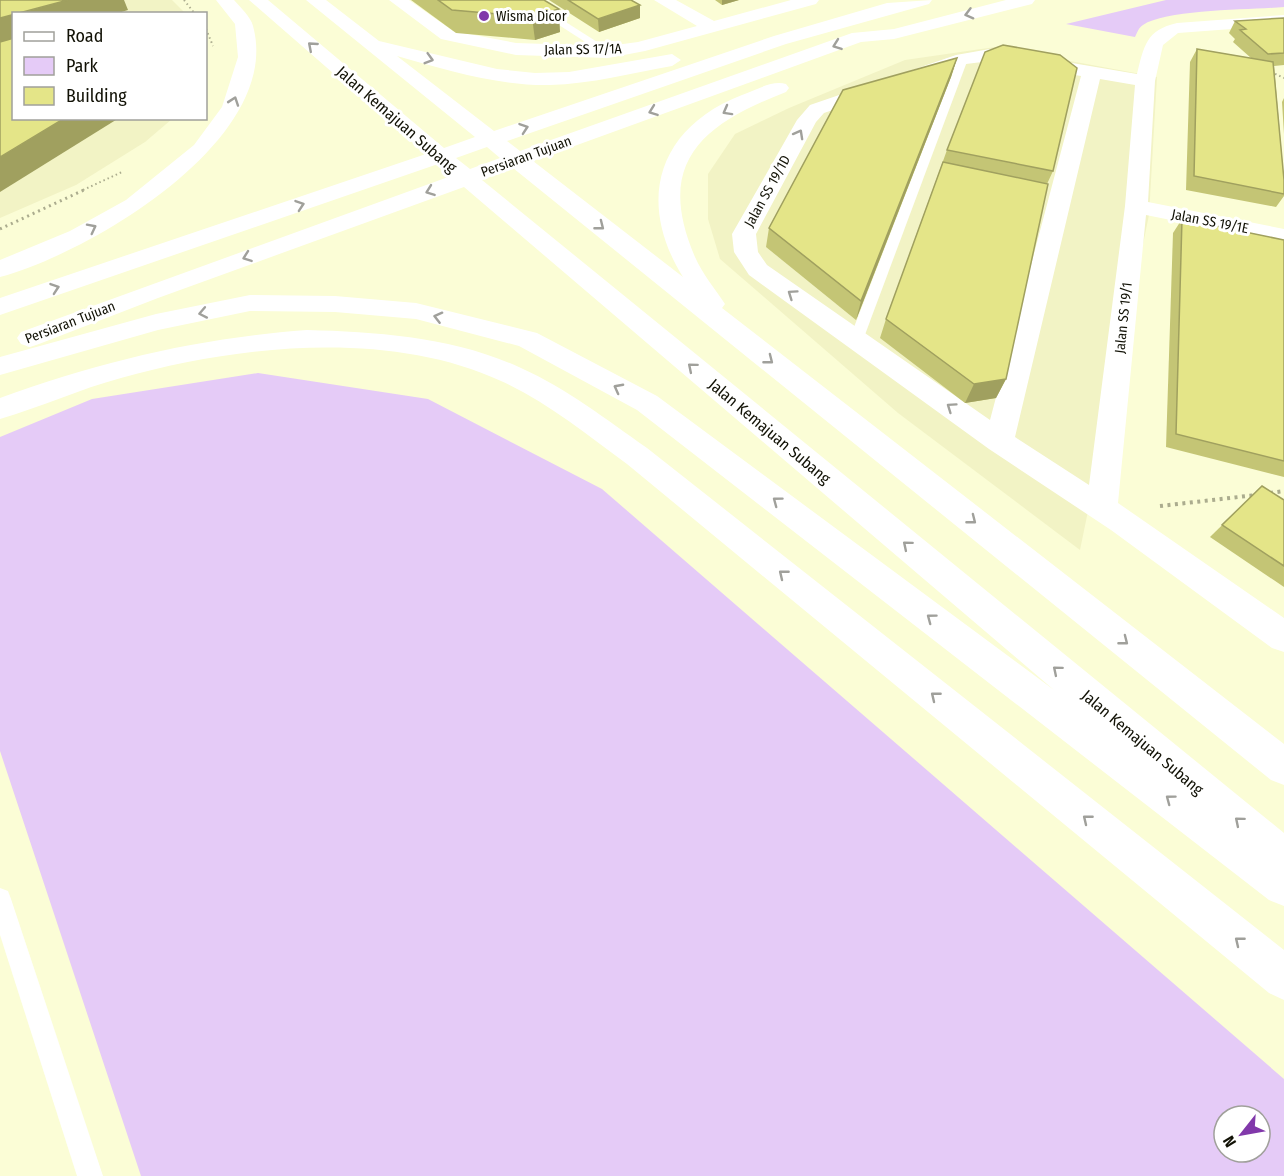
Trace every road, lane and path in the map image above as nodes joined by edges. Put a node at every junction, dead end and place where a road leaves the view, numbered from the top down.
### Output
1 (184, 0) edge
2 (225, 0) edge
3 (258, 0) edge
4 (315, 0) edge
5 (398, 0) edge
6 (525, 0) edge
7 (663, 0) edge
8 (810, 0) edge
9 (923, 0) edge
10 (1026, 0) edge
11 (193, 12) edge
12 (1284, 20) edge
13 (712, 27) junction
14 (894, 34) junction
15 (780, 40) junction
16 (373, 44) junction
17 (608, 52) junction
18 (963, 59) junction
19 (1263, 69) edge
20 (1092, 72) junction
21 (1284, 78) edge
22 (1145, 81) junction
23 (201, 149) junction
24 (129, 168) dead end
25 (1136, 206) junction
26 (0, 229) edge
27 (30, 233) dead end
28 (1284, 236) edge
29 (0, 269) edge
30 (0, 307) edge
31 (732, 330) junction
32 (856, 340) junction
33 (0, 350) edge
34 (0, 366) edge
35 (0, 409) edge
36 (999, 441) junction
37 (1284, 491) edge
38 (1112, 514) junction
39 (1284, 637) edge
40 (1284, 767) edge
41 (1284, 859) edge
42 (1284, 885) edge
43 (0, 899) edge
44 (1284, 978) edge
45 (90, 1176) edge

1 - 11 path
23 -> 2 main road
41 -> 3 main road, Jalan Kemajuan Subang
4 - 16 main road
5 - 17 main road, Jalan SS 17/1A
6 - 17 lane
7 - 13 main road
8 - 13 main road, Jalan SS 17/1A
9 - 15 main road, Persiaran Tujuan
10 -> 14 main road, Persiaran Tujuan
12 - 22 main road, Jalan SS 19/1
13 - 17 main road, Jalan SS 17/1A
14 -> 31 main road
14 -> 33 main road, Persiaran Tujuan
16 -> 15 main road
30 -> 15 main road, Persiaran Tujuan
16 -> 31 main road
18 - 20 main road, Jalan SS 19/1D
18 - 32 lane
32 -> 18 main road, Jalan SS 19/1D
19 - 21 path
20 - 22 main road, Jalan SS 19/1D
20 - 36 main road
22 - 25 main road, Jalan SS 19/1
23 - 27 main road
29 -> 23 main road
24 - 26 path
25 - 28 main road, Jalan SS 19/1E
25 - 38 main road, Jalan SS 19/1
31 -> 40 main road
36 -> 32 main road, Jalan SS 19/1D
42 -> 34 main road
44 -> 35 main road
36 - 38 main road, Jalan SS 19/1D
37 - 38 path
38 - 39 main road
43 - 45 lane

